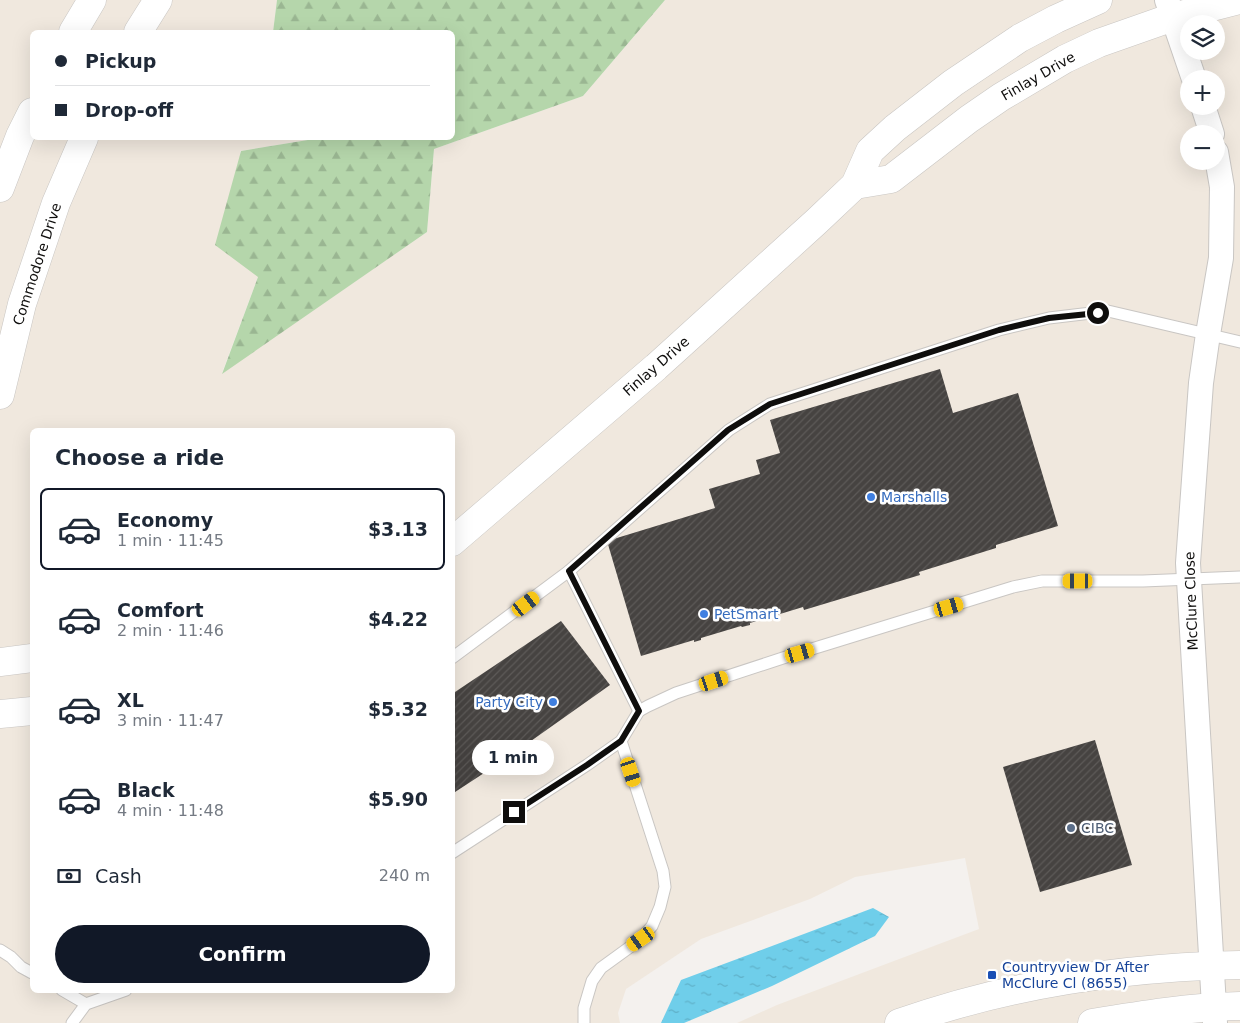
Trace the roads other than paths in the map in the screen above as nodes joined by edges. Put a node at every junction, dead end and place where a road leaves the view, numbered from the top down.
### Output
1 (92, 0) edge
2 (158, 0) edge
3 (1098, 0) edge
4 (1239, 0) edge
5 (1170, 8) edge
6 (74, 30) edge
7 (139, 30) edge
8 (1191, 70) edge
9 (30, 116) edge
10 (83, 140) edge
11 (1219, 170) edge
12 (855, 185) junction
13 (0, 188) edge
14 (1208, 334) junction
15 (1240, 342) edge
16 (0, 395) edge
17 (455, 539) edge
18 (569, 571) junction
19 (1240, 577) edge
20 (1188, 579) junction
21 (455, 656) edge
22 (30, 658) edge
23 (0, 662) edge
24 (30, 711) edge
25 (639, 711) junction
26 (0, 714) edge
27 (621, 741) junction
28 (455, 850) edge
29 (0, 950) edge
30 (1211, 965) junction
31 (1240, 965) edge
32 (30, 972) edge
33 (67, 993) edge
34 (117, 993) edge
35 (86, 1004) junction
36 (1240, 1006) edge
37 (1214, 1015) edge
38 (72, 1023) edge
39 (584, 1023) edge
40 (899, 1023) edge
41 (1092, 1023) edge

1 - 6 street
2 - 7 street
3 - 12 street, Finlay Drive
4 - 5 street, Finlay Drive
5 - 8 street
5 - 12 street, Finlay Drive
9 - 13 street
10 - 16 street, Commodore Drive
11 - 14 street, McClure Close
12 - 17 street, Finlay Drive
14 - 15 lane
14 - 18 lane
14 - 20 street, McClure Close
18 - 21 lane
18 - 25 lane
19 - 20 lane
20 - 25 lane
20 - 30 street, McClure Close
22 - 23 street
24 - 26 street
25 - 27 lane
27 - 28 lane
27 - 39 lane
29 - 32 lane
30 - 31 street
30 - 37 street, McClure Close
30 - 40 street
33 - 35 lane
34 - 35 lane
35 - 38 lane
36 - 37 street
37 - 41 street

